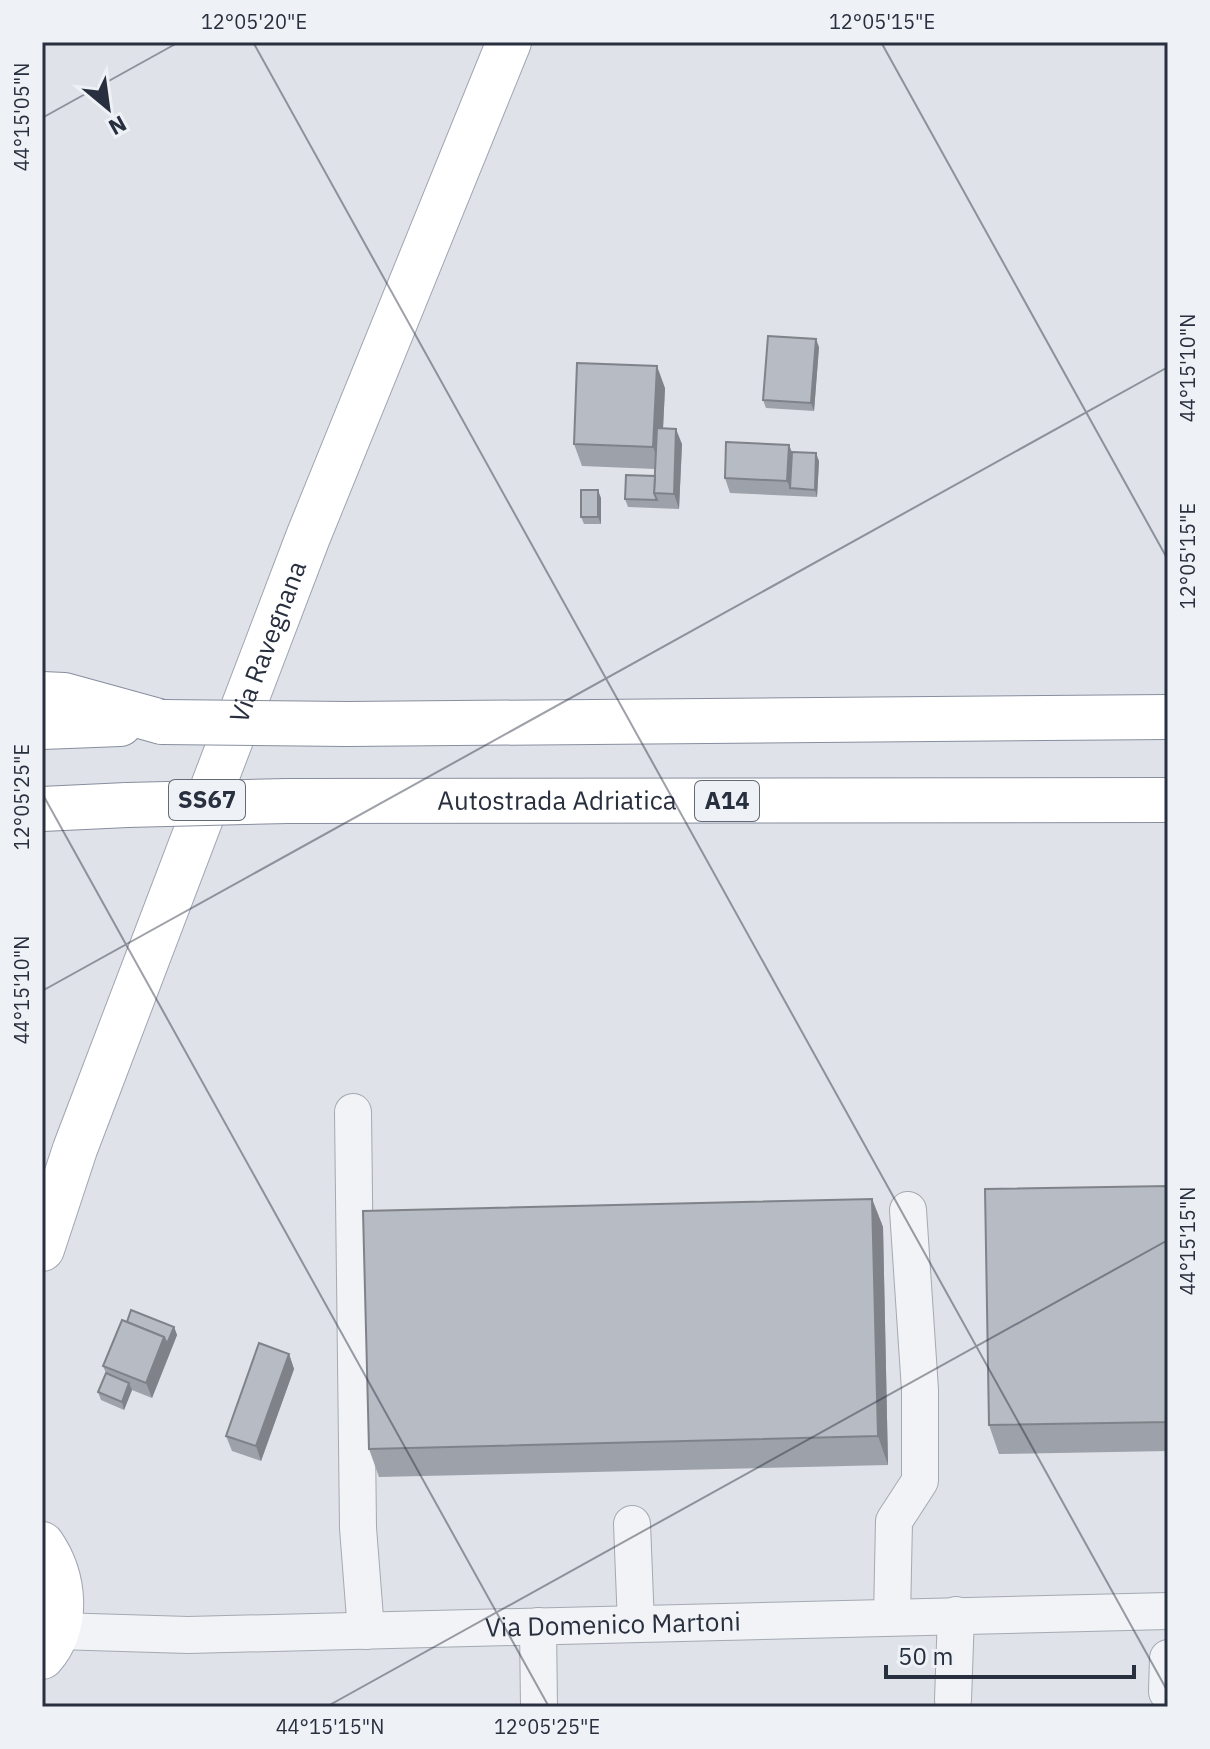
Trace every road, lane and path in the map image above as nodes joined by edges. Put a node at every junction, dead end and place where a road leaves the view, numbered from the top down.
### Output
1 (509, 42) edge
2 (42, 694) edge
3 (1168, 717) edge
4 (162, 722) junction
5 (42, 727) edge
6 (1168, 800) edge
7 (42, 809) edge
8 (353, 1112) dead end
9 (908, 1210) dead end
10 (42, 1249) edge
11 (632, 1524) dead end
12 (43, 1543) edge
13 (1168, 1611) edge
14 (956, 1615) junction
15 (892, 1617) junction
16 (636, 1624) junction
17 (538, 1626) junction
18 (366, 1631) junction
19 (50, 1644) edge
20 (1168, 1658) edge
21 (1167, 1692) edge
22 (953, 1700) dead end
23 (539, 1707) edge

1 - 10 main road, Via Ravegnana / SS67
2 - 4 main road
3 - 4 main road, bridge
4 - 5 main road
6 - 7 main road, Autostrada Adriatica / A14, bridge
8 - 18 street
9 - 15 street
11 - 16 street
12 - 19 main road
13 - 14 street, Via Domenico Martoni
14 - 15 street, Via Domenico Martoni
14 - 22 street
15 - 16 street, Via Domenico Martoni
16 - 17 street, Via Domenico Martoni
17 - 18 street, Via Domenico Martoni
17 - 23 street
18 - 19 street, Via Domenico Martoni
20 - 21 street

